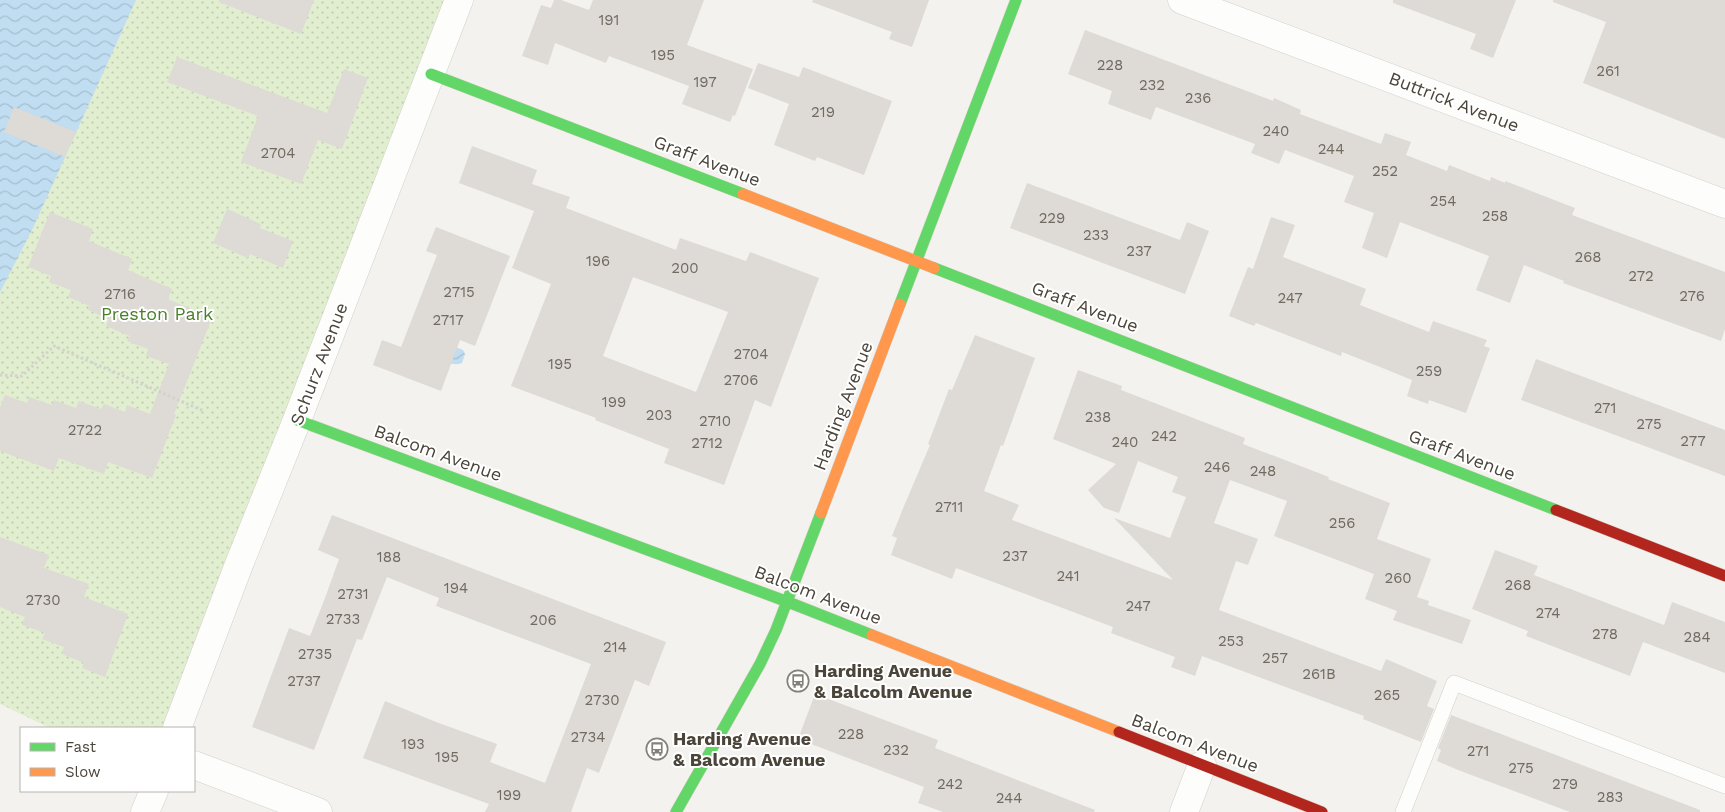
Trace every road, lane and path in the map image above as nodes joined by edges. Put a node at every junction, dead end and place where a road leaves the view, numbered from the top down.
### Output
1 (459, 0) edge
2 (1016, 0) edge
3 (1182, 0) edge
4 (431, 74) junction
5 (1725, 204) edge
6 (918, 261) junction
7 (0, 375) edge
8 (204, 410) dead end
9 (297, 420) junction
10 (1725, 576) edge
11 (788, 602) junction
12 (177, 727) edge
13 (1202, 764) junction
14 (195, 765) edge
15 (1725, 786) edge
16 (154, 792) edge
17 (145, 812) edge
18 (318, 812) edge
19 (676, 812) edge
20 (1184, 812) edge
21 (1322, 812) edge
22 (1403, 812) edge

1 - 4 street, Schurz Avenue
2 - 6 street, Harding Avenue
3 - 5 street, Buttrick Avenue
4 - 6 street, Graff Avenue
4 - 9 street, Schurz Avenue
6 - 10 street, Graff Avenue
6 - 11 street, Harding Avenue
7 - 8 path
9 - 11 street, Balcom Avenue
9 - 12 street, Schurz Avenue
11 - 13 street, Balcom Avenue
11 - 19 street, Harding Avenue
13 - 20 street
13 - 21 street, Balcom Avenue
14 - 18 street
15 - 22 lane
16 - 17 street

